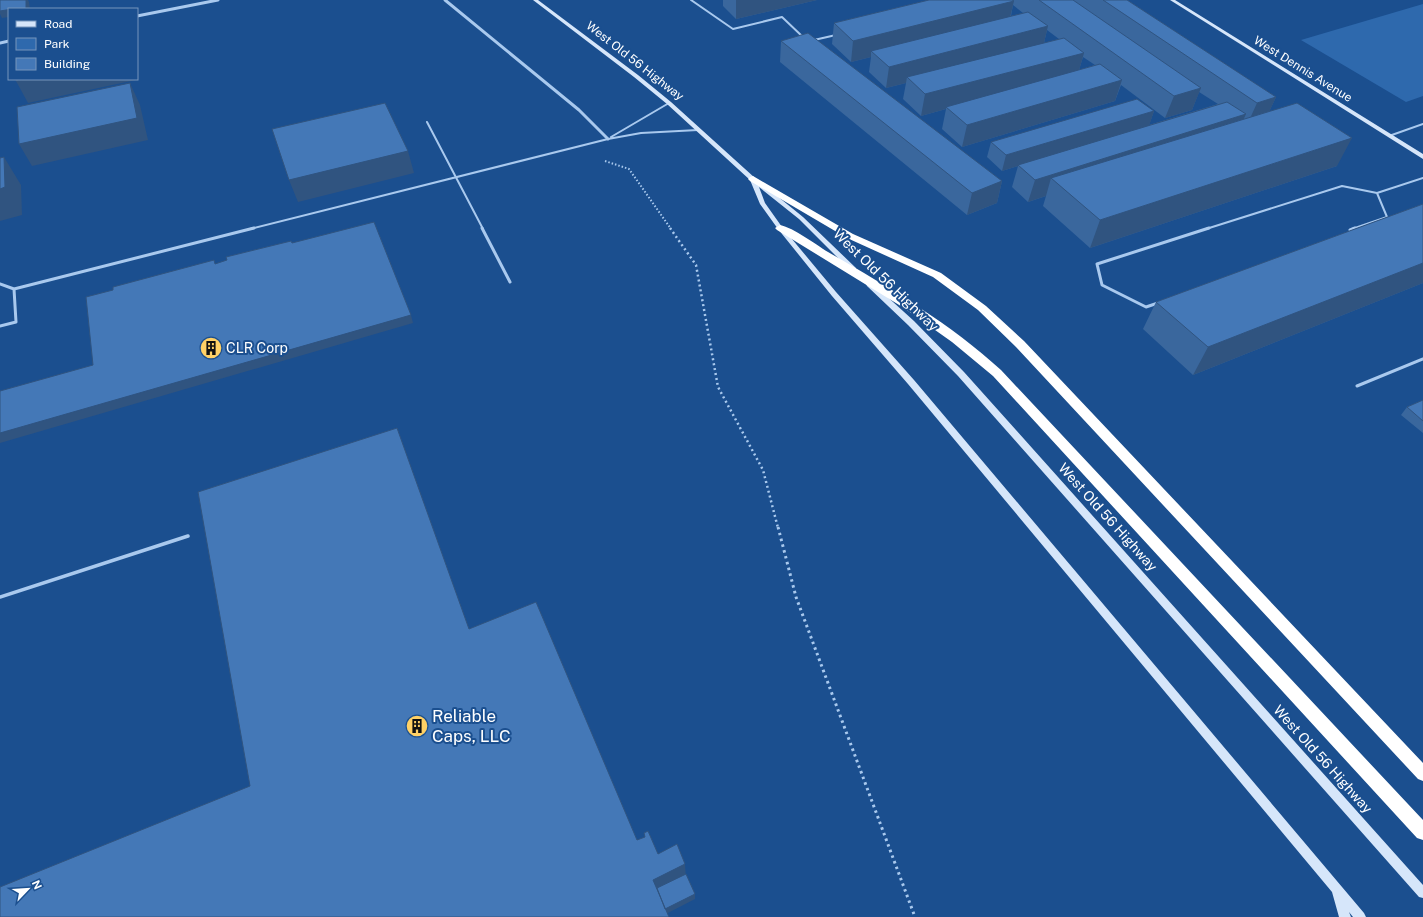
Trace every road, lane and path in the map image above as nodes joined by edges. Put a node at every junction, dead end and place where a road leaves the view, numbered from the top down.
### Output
1 (218, 0) edge
2 (445, 0) edge
3 (534, 0) edge
4 (691, 0) edge
5 (1172, 0) edge
6 (138, 16) edge
7 (838, 34) edge
8 (669, 103) junction
9 (427, 122) dead end
10 (1423, 124) edge
11 (698, 130) junction
12 (1389, 136) junction
13 (608, 139) junction
14 (588, 144) junction
15 (1423, 157) edge
16 (455, 178) junction
17 (1423, 178) edge
18 (752, 179) junction
19 (1377, 193) junction
20 (780, 228) junction
21 (1343, 233) edge
22 (856, 272) junction
23 (510, 282) dead end
24 (0, 284) edge
25 (14, 289) junction
26 (1161, 301) edge
27 (0, 326) edge
28 (1423, 359) edge
29 (1357, 386) dead end
30 (188, 536) dead end
31 (0, 597) edge
32 (1423, 774) edge
33 (1423, 832) edge
34 (1335, 887) junction
35 (1423, 893) edge
36 (915, 917) edge
37 (1345, 917) edge
38 (1360, 917) edge

1 - 6 street
2 - 13 street
3 - 8 main road, West Old 56 Highway
4 - 7 lane
5 - 12 main road, West Dennis Avenue
8 - 11 main road, West Old 56 Highway
8 - 13 lane
9 - 16 lane
10 - 12 lane
11 - 13 lane
11 - 18 main road, West Old 56 Highway
12 - 15 main road, West Dennis Avenue
13 - 14 lane
14 - 16 lane
14 - 36 path
16 - 23 lane
16 - 25 lane
17 - 19 lane
18 - 20 main road, West Old 56 Highway
18 - 22 main road, West Old 56 Highway
18 - 32 highway
19 - 21 lane
19 - 26 lane
20 - 22 highway
20 - 34 main road, West Old 56 Highway
22 - 33 highway
22 - 35 main road, West Old 56 Highway
24 - 25 lane
25 - 27 lane
28 - 29 lane
30 - 31 lane
34 - 37 main road
34 - 38 main road, West Old 56 Highway

